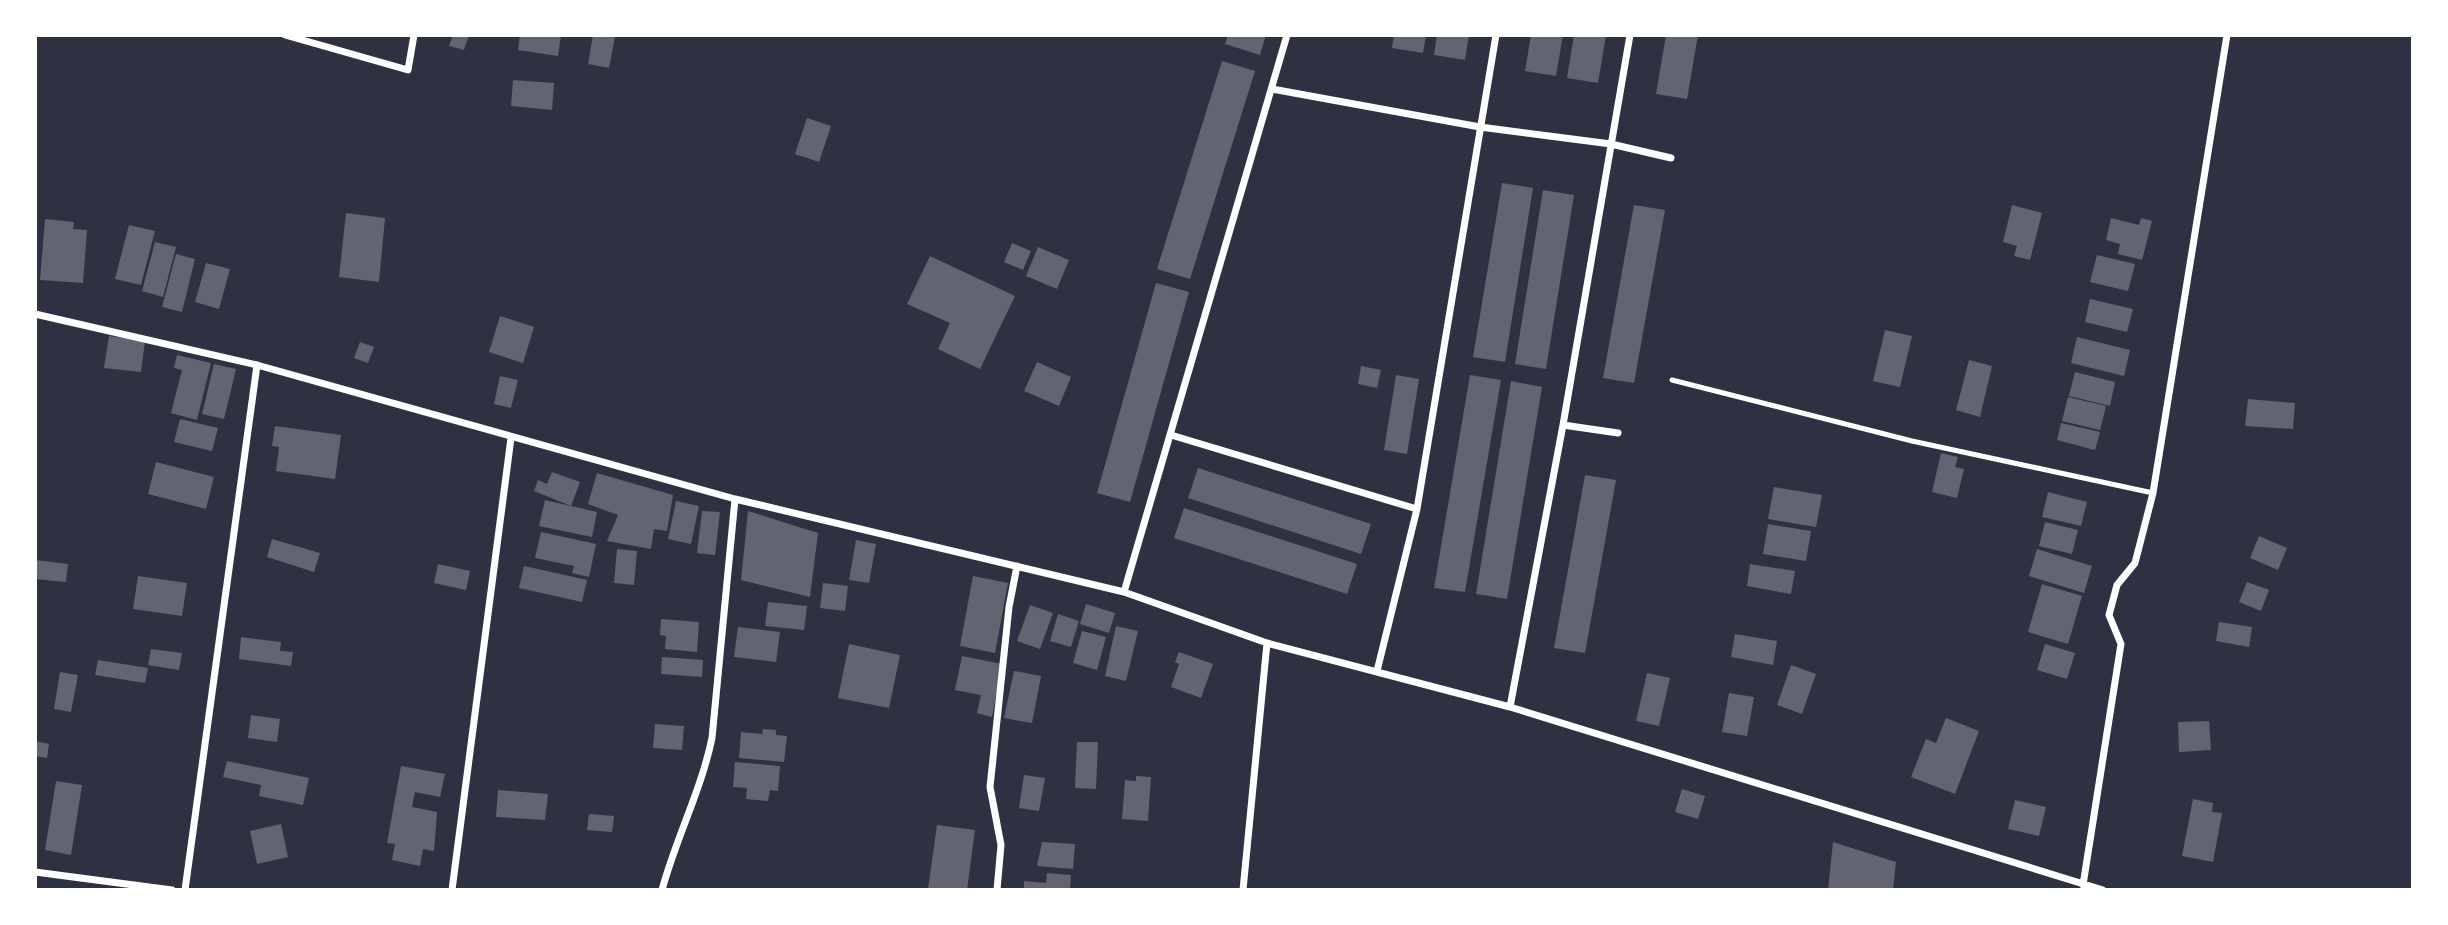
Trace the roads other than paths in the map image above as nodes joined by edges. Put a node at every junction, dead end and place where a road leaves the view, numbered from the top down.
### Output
1 (285, 35) edge
2 (414, 35) edge
3 (1287, 35) edge
4 (1496, 35) edge
5 (1629, 35) edge
6 (2227, 35) edge
7 (1272, 89) junction
8 (1480, 127) junction
9 (1611, 144) junction
10 (1671, 158) dead end
11 (35, 314) edge
12 (257, 365) junction
13 (1672, 380) dead end
14 (1563, 425) junction
15 (1618, 433) dead end
16 (1171, 435) junction
17 (511, 438) junction
18 (2154, 493) junction
19 (735, 499) junction
20 (1417, 509) junction
21 (1017, 566) junction
22 (1124, 592) junction
23 (1267, 643) junction
24 (1377, 671) junction
25 (1510, 708) junction
26 (35, 872) edge
27 (2083, 885) junction
28 (173, 890) edge
29 (185, 890) edge
30 (452, 890) edge
31 (662, 890) edge
32 (996, 890) edge
33 (1243, 890) edge
34 (2102, 890) edge

1 - 2 street
3 - 7 street
4 - 8 street
5 - 9 street
6 - 18 street
7 - 8 street
7 - 16 street
8 - 9 street
8 - 20 street
9 - 10 street
9 - 14 street
11 - 12 street
12 - 17 street
12 - 29 street
13 - 18 lane
14 - 15 street
14 - 25 street
16 - 20 street
16 - 22 street
17 - 19 street
17 - 30 street
18 - 27 street
19 - 21 street
19 - 31 street
20 - 24 street
21 - 22 street
21 - 32 street
22 - 23 street
23 - 24 street
23 - 33 street
24 - 25 street
25 - 27 street
26 - 28 street
27 - 34 street

